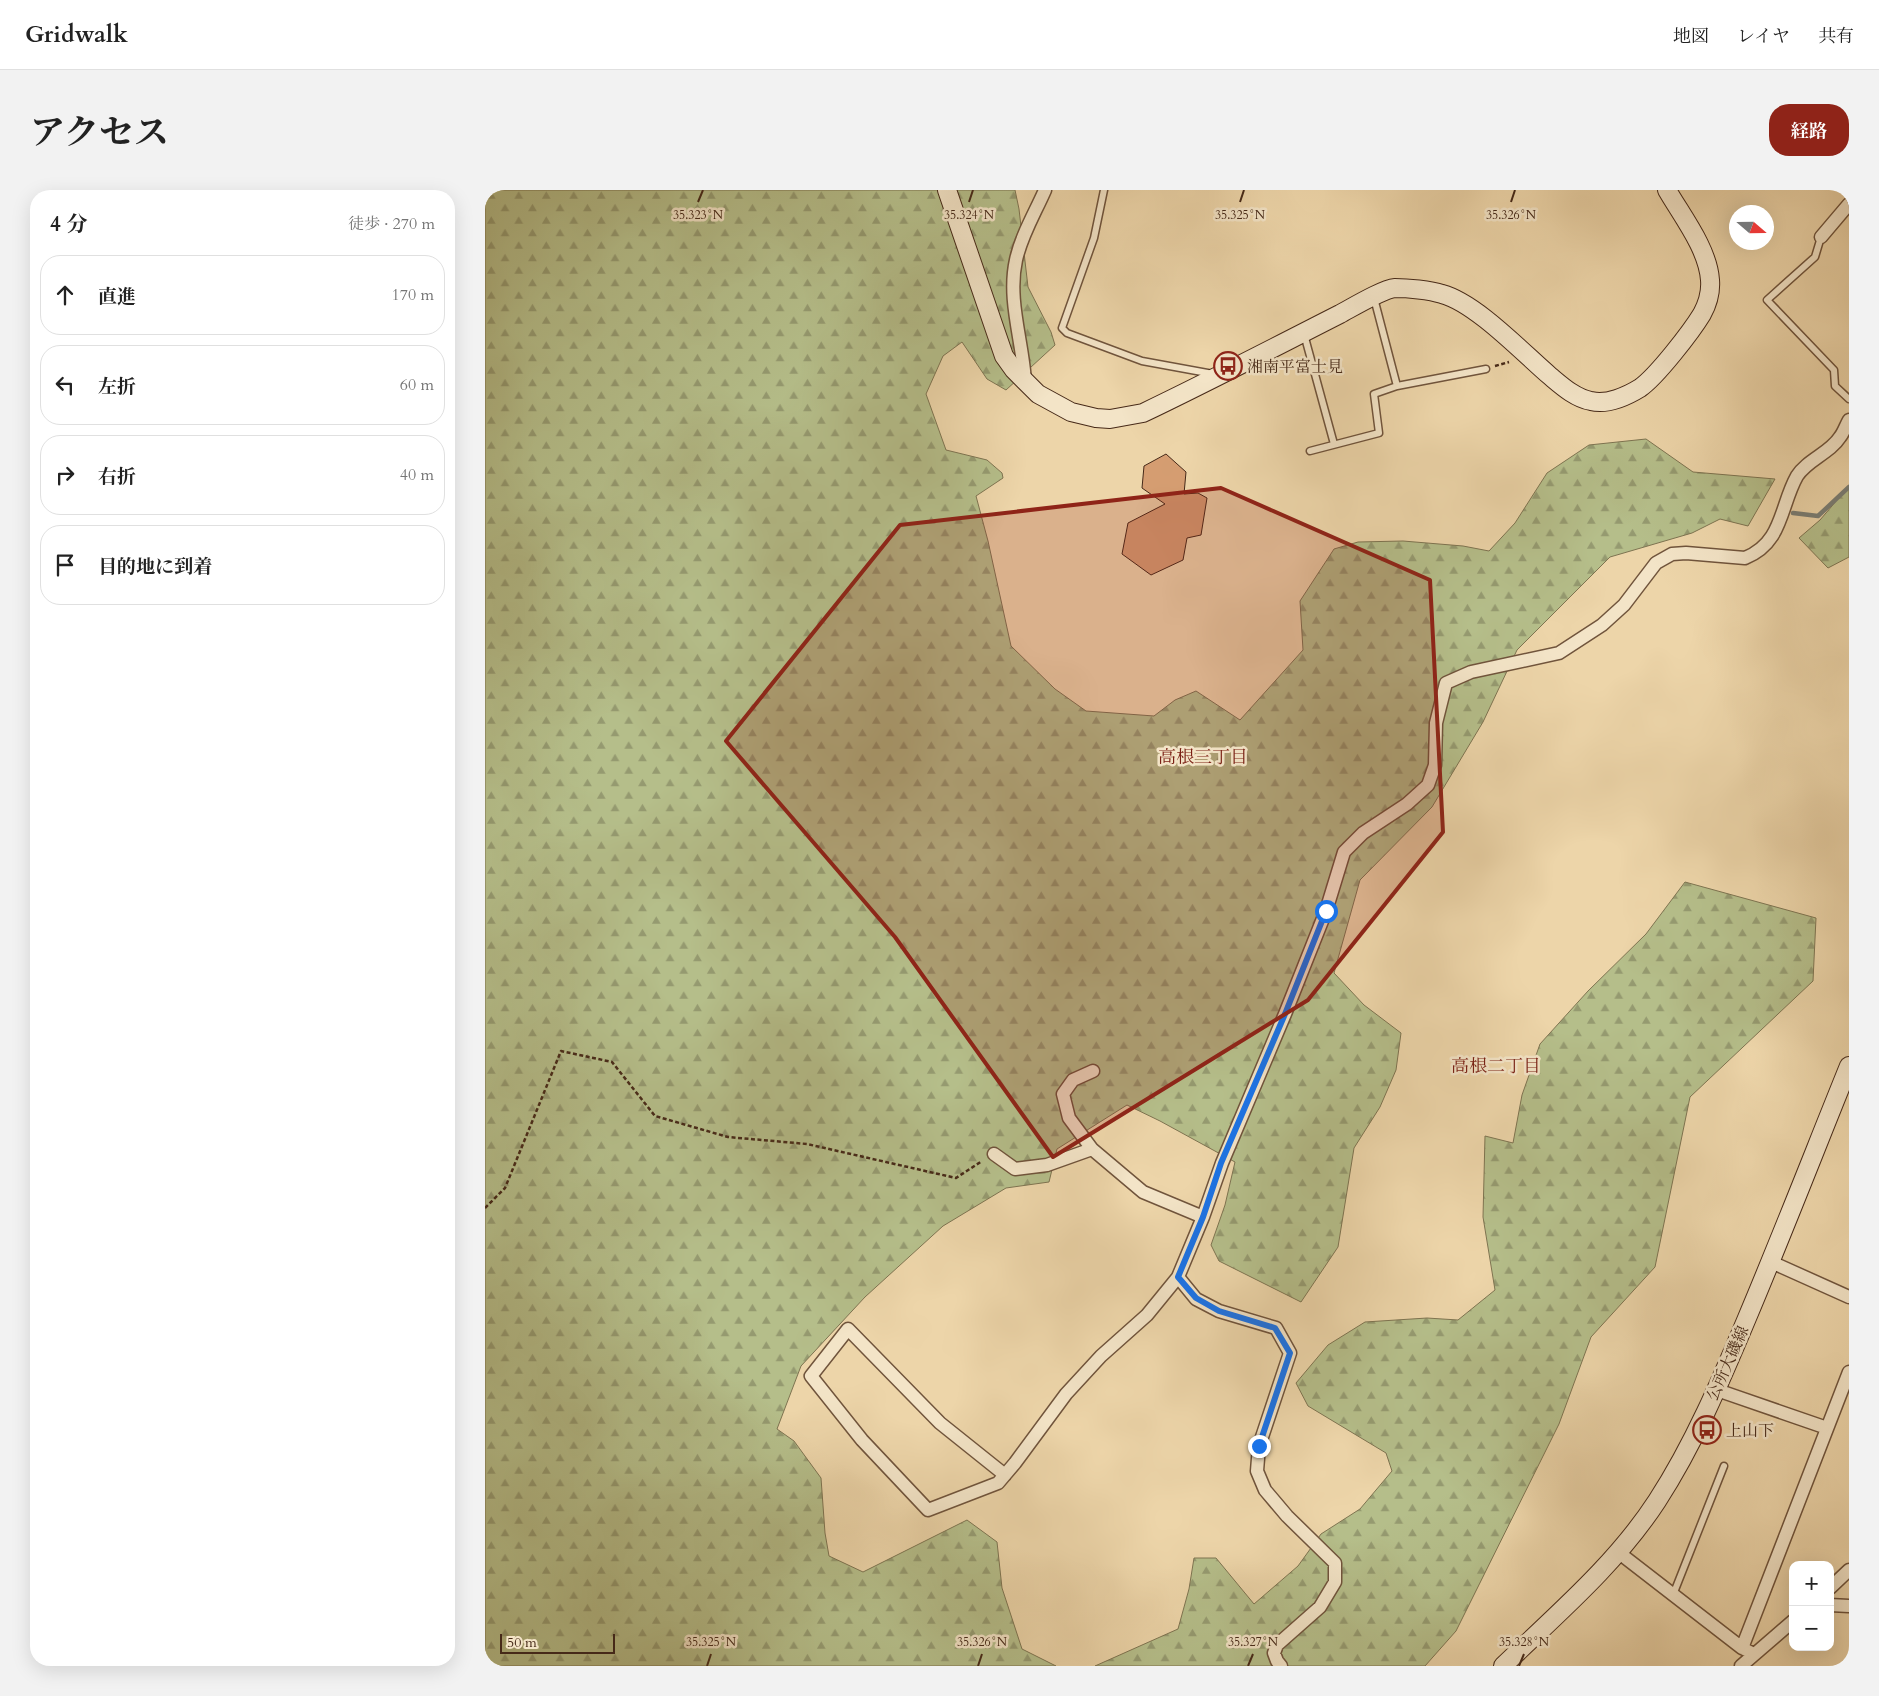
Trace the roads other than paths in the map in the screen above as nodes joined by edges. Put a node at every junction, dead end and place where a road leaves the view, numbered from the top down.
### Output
1 (947, 190) edge
2 (1045, 190) edge
3 (1104, 190) edge
4 (1667, 190) edge
5 (1849, 204) edge
6 (1821, 237) joint
7 (1373, 297) junction
8 (1303, 332) junction
9 (1486, 369) road end
10 (1220, 375) junction
11 (1025, 382) junction
12 (1397, 386) junction
13 (1849, 399) edge
14 (1849, 420) edge
15 (1334, 444) junction
16 (1310, 451) dead end
17 (1849, 1066) edge
18 (1093, 1071) dead end
19 (1091, 1149) junction
20 (994, 1154) road end
21 (1203, 1217) junction
22 (1771, 1262) junction
23 (1178, 1277) junction
24 (1849, 1297) edge
25 (1849, 1372) edge
26 (1717, 1390) junction
27 (1827, 1428) junction
28 (1724, 1466) dead end
29 (1005, 1475) junction
30 (1618, 1552) junction
31 (1849, 1570) edge
32 (1834, 1584) edge
33 (1673, 1595) junction
34 (1834, 1605) edge
35 (1849, 1606) edge
36 (1789, 1624) edge
37 (1742, 1648) junction
38 (1754, 1654) junction
39 (1281, 1666) edge
40 (1503, 1666) edge
41 (1741, 1666) edge

1 - 11 street
2 - 11 street
3 - 10 lane
4 - 7 street
5 - 6 street
6 - 13 lane
7 - 8 street
7 - 12 lane
8 - 10 street
8 - 15 lane
9 - 12 lane
10 - 11 street
12 - 15 lane
14 - 21 street
15 - 16 lane
17 - 22 street, 公所大磯線
18 - 19 street
19 - 20 street
19 - 21 street
21 - 23 street
22 - 24 street
22 - 26 street, 公所大磯線
23 - 29 street
23 - 39 street
25 - 27 street
26 - 27 street
26 - 30 street, 公所大磯線
27 - 37 street
28 - 33 lane
29 - 29 street
30 - 33 street
30 - 40 street, 公所大磯線
31 - 32 street
33 - 37 street
34 - 35 street
36 - 38 street
37 - 38 street
38 - 41 street

